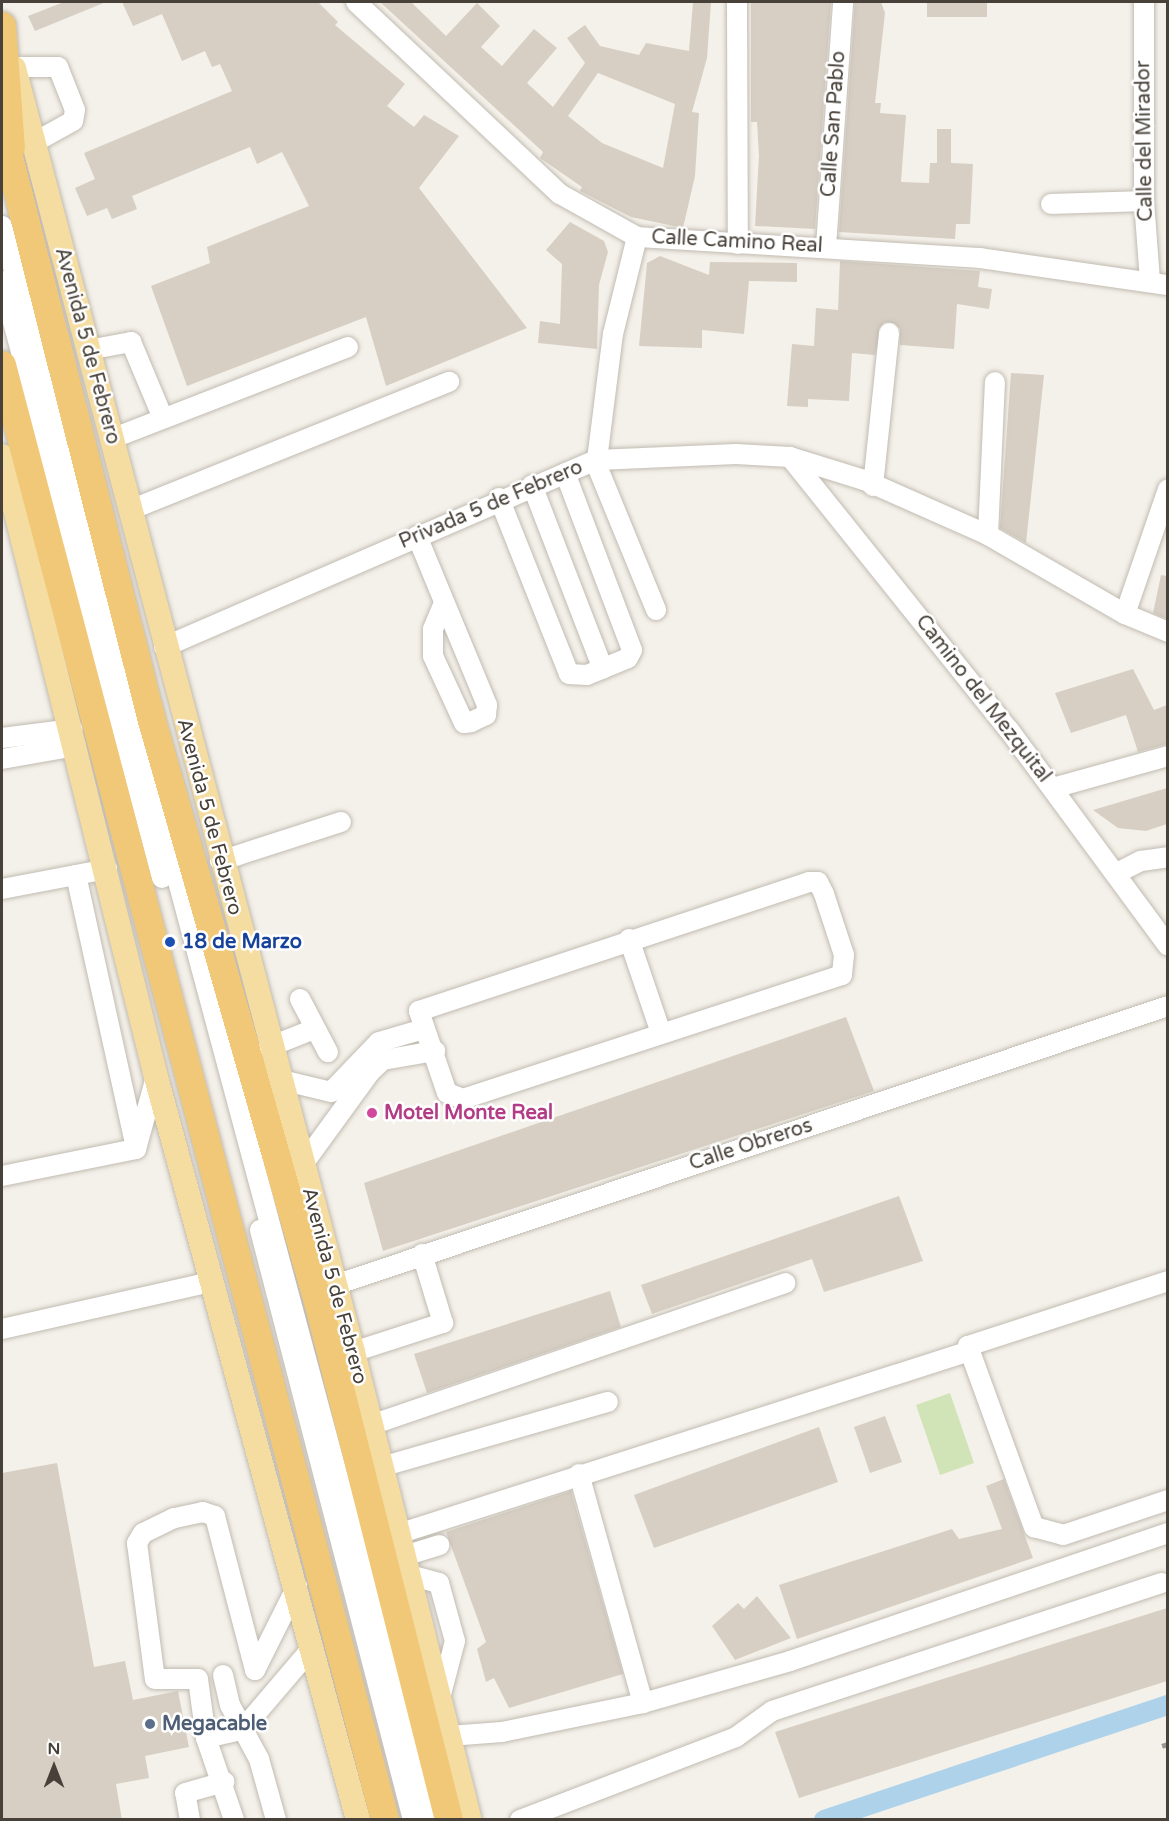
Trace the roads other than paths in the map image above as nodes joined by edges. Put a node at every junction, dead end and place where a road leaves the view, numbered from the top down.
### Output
1 (356, 2) edge
2 (737, 2) edge
3 (843, 2) edge
4 (1144, 2) edge
5 (2, 24) edge
6 (13, 67) junction
7 (2, 129) edge
8 (33, 143) junction
9 (14, 177) junction
10 (1144, 201) junction
11 (1051, 204) dead end
12 (2, 226) edge
13 (637, 237) junction
14 (738, 244) junction
15 (826, 247) junction
16 (2, 281) edge
17 (1159, 283) edge
18 (890, 333) dead end
19 (348, 347) dead end
20 (88, 350) junction
21 (2, 365) edge
22 (449, 382) dead end
23 (995, 382) dead end
24 (163, 418) junction
25 (111, 439) junction
26 (2, 456) edge
27 (790, 457) junction
28 (596, 460) junction
29 (566, 472) junction
30 (532, 485) junction
31 (873, 486) junction
32 (1167, 489) edge
33 (499, 498) junction
34 (130, 510) junction
35 (988, 535) junction
36 (417, 536) junction
37 (443, 606) junction
38 (656, 610) dead end
39 (1125, 614) junction
40 (1167, 632) edge
41 (164, 647) junction
42 (603, 669) junction
43 (74, 737) junction
44 (2, 738) edge
45 (1167, 756) edge
46 (2, 759) edge
47 (1053, 788) junction
48 (341, 822) dead end
49 (1167, 857) edge
50 (220, 861) junction
51 (107, 869) junction
52 (1117, 873) junction
53 (76, 875) junction
54 (2, 889) edge
55 (629, 939) junction
56 (1167, 946) edge
57 (300, 999) dead end
58 (1167, 1006) edge
59 (424, 1029) junction
60 (312, 1030) junction
61 (660, 1030) junction
62 (269, 1047) junction
63 (435, 1051) junction
64 (328, 1052) dead end
65 (156, 1077) junction
66 (278, 1079) junction
67 (136, 1149) junction
68 (301, 1167) junction
69 (2, 1176) edge
70 (422, 1254) junction
71 (1167, 1281) edge
72 (211, 1282) junction
73 (785, 1283) dead end
74 (335, 1285) junction
75 (2, 1329) edge
76 (968, 1346) junction
77 (353, 1352) junction
78 (608, 1402) dead end
79 (371, 1425) junction
80 (381, 1467) junction
81 (579, 1474) junction
82 (1167, 1500) edge
83 (1167, 1533) edge
84 (415, 1552) junction
85 (439, 1583) junction
86 (1162, 1583) dead end
87 (297, 1586) junction
88 (313, 1647) junction
89 (255, 1670) junction
90 (223, 1675) junction
91 (198, 1679) junction
92 (440, 1698) junction
93 (643, 1703) junction
94 (242, 1730) junction
95 (449, 1736) junction
96 (206, 1738) junction
97 (224, 1782) junction
98 (190, 1820) edge
99 (234, 1820) edge
100 (276, 1820) edge
101 (358, 1820) edge
102 (385, 1820) edge
103 (413, 1820) edge
104 (430, 1820) edge
105 (449, 1820) edge
106 (470, 1820) edge
107 (520, 1820) edge

1 - 13 street, Calle Camino Real
2 - 14 street
3 - 15 street, Calle San Pablo
4 - 10 street, Calle del Mirador
5 - 6 main road, Avenida 5 de Febrero
5 - 9 highway
6 - 8 main road, Avenida 5 de Febrero
6 - 8 street
7 - 9 highway, Avenida 5 de Febrero
8 - 20 main road, Avenida 5 de Febrero
9 - 105 highway, Avenida 5 de Febrero
10 - 11 street
10 - 17 street, Calle del Mirador
12 - 104 street
13 - 14 street, Calle Camino Real
13 - 28 street
14 - 15 street, Calle Camino Real
15 - 17 street, Calle Camino Real
16 - 103 street
18 - 31 street
19 - 24 street
20 - 24 street
20 - 25 main road, Avenida 5 de Febrero
21 - 102 highway
22 - 34 street
23 - 35 street
24 - 25 street
25 - 34 main road, Avenida 5 de Febrero
26 - 43 main road
27 - 28 street, Privada 5 de Febrero
27 - 31 street, Privada 5 de Febrero
27 - 47 street, Camino del Mezquital
28 - 29 street, Privada 5 de Febrero
28 - 38 street
29 - 30 street, Privada 5 de Febrero
29 - 42 street
30 - 33 street, Privada 5 de Febrero
30 - 42 street
31 - 35 street, Privada 5 de Febrero
32 - 39 street
33 - 36 street, Privada 5 de Febrero
33 - 42 street
34 - 41 main road, Avenida 5 de Febrero
35 - 39 street, Privada 5 de Febrero
36 - 37 street
36 - 41 street, Privada 5 de Febrero
37 - 37 street
39 - 40 street, Privada 5 de Febrero
41 - 50 main road, Avenida 5 de Febrero
43 - 44 street
43 - 46 street
43 - 51 main road
45 - 47 street
47 - 52 street, Camino del Mezquital
48 - 50 street
49 - 52 street
50 - 62 main road, Avenida 5 de Febrero
51 - 53 street
51 - 65 main road
52 - 56 street, Camino del Mezquital
53 - 54 street
53 - 67 street
55 - 59 street
55 - 61 street
55 - 61 street
57 - 60 street
58 - 70 street, Calle Obreros
59 - 63 street
59 - 66 street
60 - 62 street
60 - 64 street
61 - 63 street
62 - 66 main road, Avenida 5 de Febrero
63 - 68 street
65 - 67 street
65 - 72 main road
66 - 68 main road, Avenida 5 de Febrero
67 - 69 street
68 - 74 main road, Avenida 5 de Febrero
70 - 74 street, Calle Obreros
70 - 77 street
71 - 76 street
72 - 75 street
72 - 87 main road
73 - 79 street
74 - 77 main road, Avenida 5 de Febrero
76 - 81 street
76 - 82 street
77 - 79 main road, Avenida 5 de Febrero
78 - 80 street
79 - 80 main road, Avenida 5 de Febrero
80 - 84 main road, Avenida 5 de Febrero
81 - 84 street
81 - 93 street
83 - 93 street
84 - 85 street
84 - 85 street
84 - 92 main road, Avenida 5 de Febrero
85 - 92 street
86 - 107 street
87 - 88 main road
87 - 89 street
88 - 94 street
88 - 101 main road
89 - 90 street
89 - 91 street
90 - 91 street
90 - 94 street
91 - 96 street
92 - 95 main road, Avenida 5 de Febrero
93 - 95 street
94 - 96 street
94 - 100 street
95 - 106 main road, Avenida 5 de Febrero
96 - 97 street
97 - 98 street
97 - 99 street

